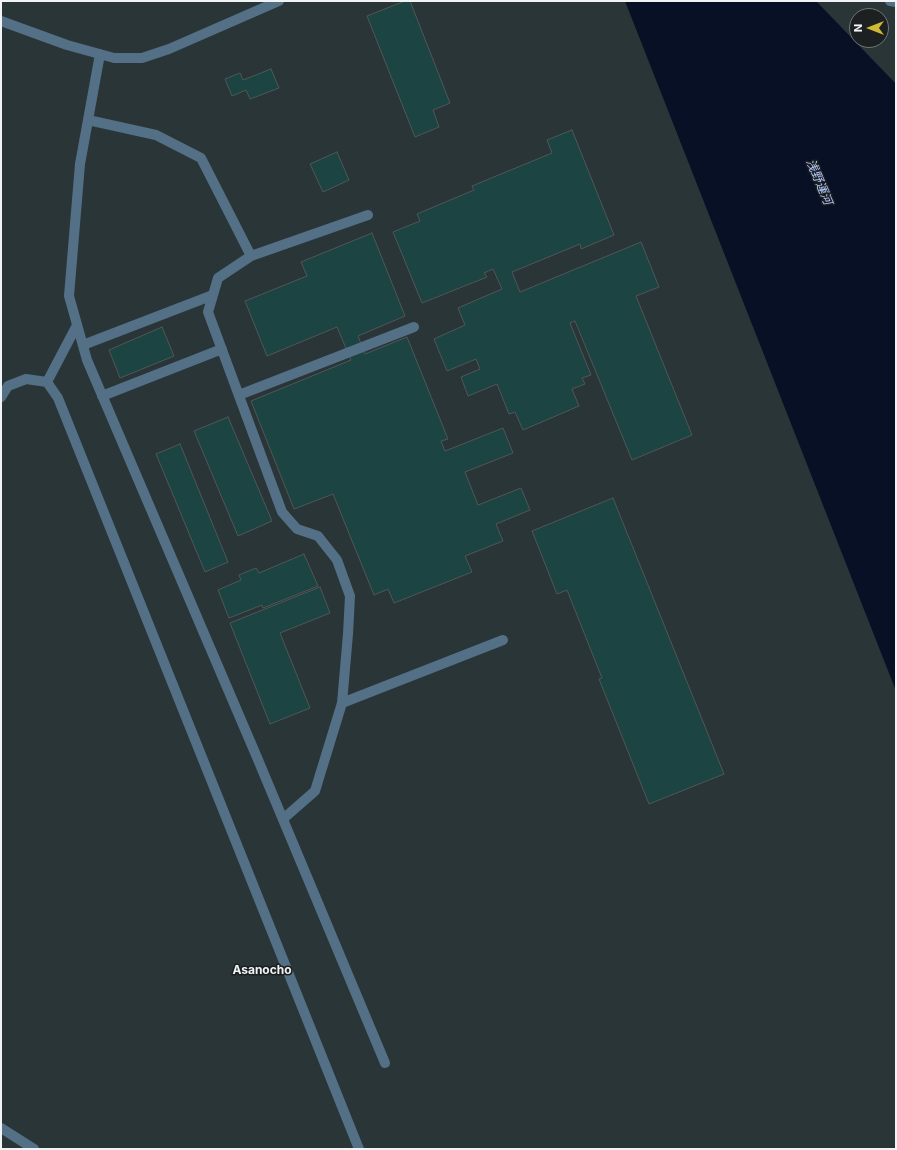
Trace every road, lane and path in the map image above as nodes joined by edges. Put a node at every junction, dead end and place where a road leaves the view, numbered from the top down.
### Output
1 (279, 1) edge
2 (890, 1) edge
3 (896, 2) edge
4 (1, 21) edge
5 (100, 54) junction
6 (88, 120) junction
7 (368, 215) dead end
8 (250, 256) junction
9 (213, 295) junction
10 (77, 325) junction
11 (414, 327) dead end
12 (83, 345) junction
13 (222, 349) junction
14 (47, 382) junction
15 (239, 395) junction
16 (102, 396) junction
17 (1, 397) edge
18 (503, 640) dead end
19 (342, 703) junction
20 (283, 819) junction
21 (385, 1063) dead end
22 (1, 1128) edge
23 (34, 1149) edge
24 (359, 1149) edge

1 - 5 street
2 - 3 street
4 - 5 street
5 - 6 street
6 - 8 street
6 - 10 street
7 - 8 street
8 - 9 street
9 - 12 street
9 - 13 street
10 - 12 street
10 - 14 street
11 - 15 street
12 - 16 street
13 - 15 street
13 - 16 street
14 - 17 street
14 - 24 street
15 - 19 street
16 - 20 street
18 - 19 street
19 - 20 street
20 - 21 street
22 - 23 street

